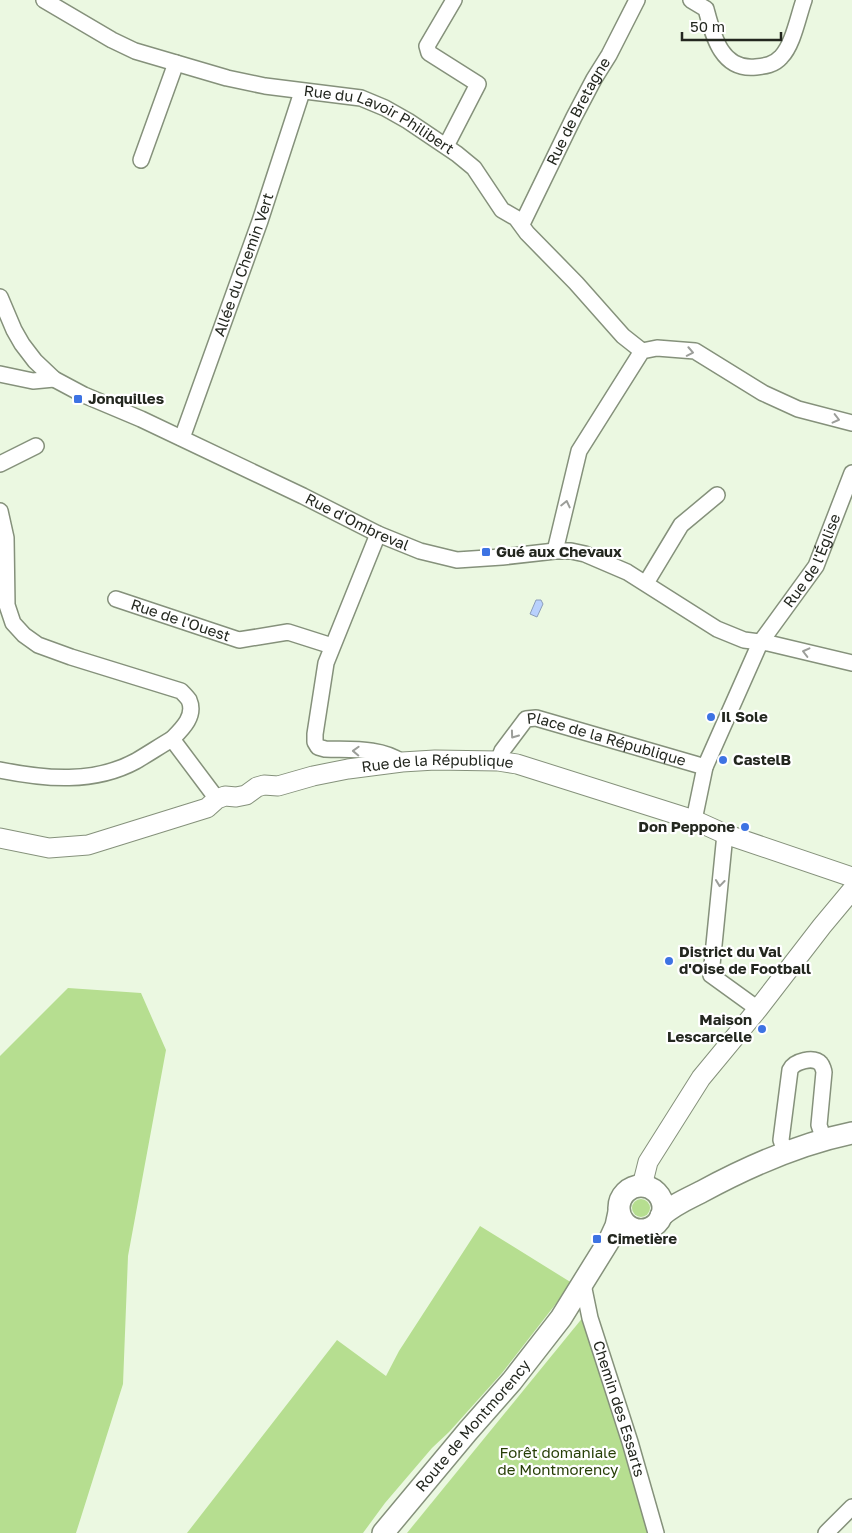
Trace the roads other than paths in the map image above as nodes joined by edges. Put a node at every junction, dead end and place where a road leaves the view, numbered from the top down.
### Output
1 (454, 0) edge
2 (637, 0) edge
3 (691, 0) edge
4 (804, 0) edge
5 (47, 1) edge
6 (176, 63) junction
7 (302, 92) junction
8 (446, 146) junction
9 (141, 160) dead end
10 (522, 224) junction
11 (0, 297) edge
12 (642, 351) junction
13 (0, 374) edge
14 (54, 379) junction
15 (852, 423) edge
16 (182, 438) junction
17 (36, 446) dead end
18 (0, 464) edge
19 (852, 473) edge
20 (718, 495) dead end
21 (848, 497) edge
22 (0, 511) edge
23 (378, 534) junction
24 (556, 551) junction
25 (646, 583) junction
26 (116, 599) dead end
27 (760, 643) junction
28 (332, 646) junction
29 (852, 663) edge
30 (172, 739) junction
31 (498, 761) junction
32 (402, 762) junction
33 (705, 767) junction
34 (0, 770) edge
35 (218, 799) junction
36 (694, 820) junction
37 (724, 834) junction
38 (0, 838) edge
39 (852, 877) edge
40 (852, 890) edge
41 (758, 1009) junction
42 (852, 1133) edge
43 (824, 1140) junction
44 (785, 1152) junction
45 (654, 1199) junction
46 (619, 1212) junction
47 (646, 1230) junction
48 (584, 1291) junction
49 (852, 1507) edge
50 (383, 1533) edge
51 (656, 1533) edge
52 (826, 1533) edge

1 - 8 street
2 - 10 street, Rue de Bretagne
3 - 4 street
5 - 6 street, Rue du Lavoir Philibert
6 - 7 street, Rue du Lavoir Philibert
6 - 9 street
7 - 8 street, Rue du Lavoir Philibert
7 - 16 street, Allée du Chemin Vert
8 - 10 street, Rue du Lavoir Philibert
10 - 12 street, Rue du Lavoir Philibert
11 - 14 street, Rue d'Ombreval
12 -> 15 street
24 -> 12 street
13 - 14 street
14 - 16 street, Rue d'Ombreval
16 - 23 street, Rue d'Ombreval
17 - 18 street
19 - 21 street, Rue de l'Église
20 - 25 street
21 - 27 street, Rue de l'Église
22 - 30 street
23 - 24 street, Rue d'Ombreval
23 - 28 street
24 - 25 street, Rue d'Ombreval
25 - 27 street, Rue d'Ombreval
26 - 28 street, Rue de l'Ouest
29 -> 27 street, Rue d'Ombreval
27 - 33 street, Rue de l'Église
32 -> 28 street
30 - 34 street
30 - 35 street
31 - 32 street, Rue de la République
33 -> 31 street, Place de la République
31 - 36 street, Rue de la République
32 - 35 street, Rue de la République
33 - 36 street, Rue de l'Église
35 - 38 street, Rue de la République
36 - 37 street, Rue de la République
37 - 39 street, Rue de la République
37 -> 41 street
40 - 41 street
41 - 45 street
42 - 43 main road
43 - 44 main road
43 - 44 street
44 - 45 main road
45 - 46 main road
45 - 47 main road
46 - 47 main road
46 - 48 main road, Route de Montmorency
47 - 48 main road, Route de Montmorency
48 - 50 main road, Route de Montmorency
48 - 51 street, Chemin des Essarts
49 - 52 street

